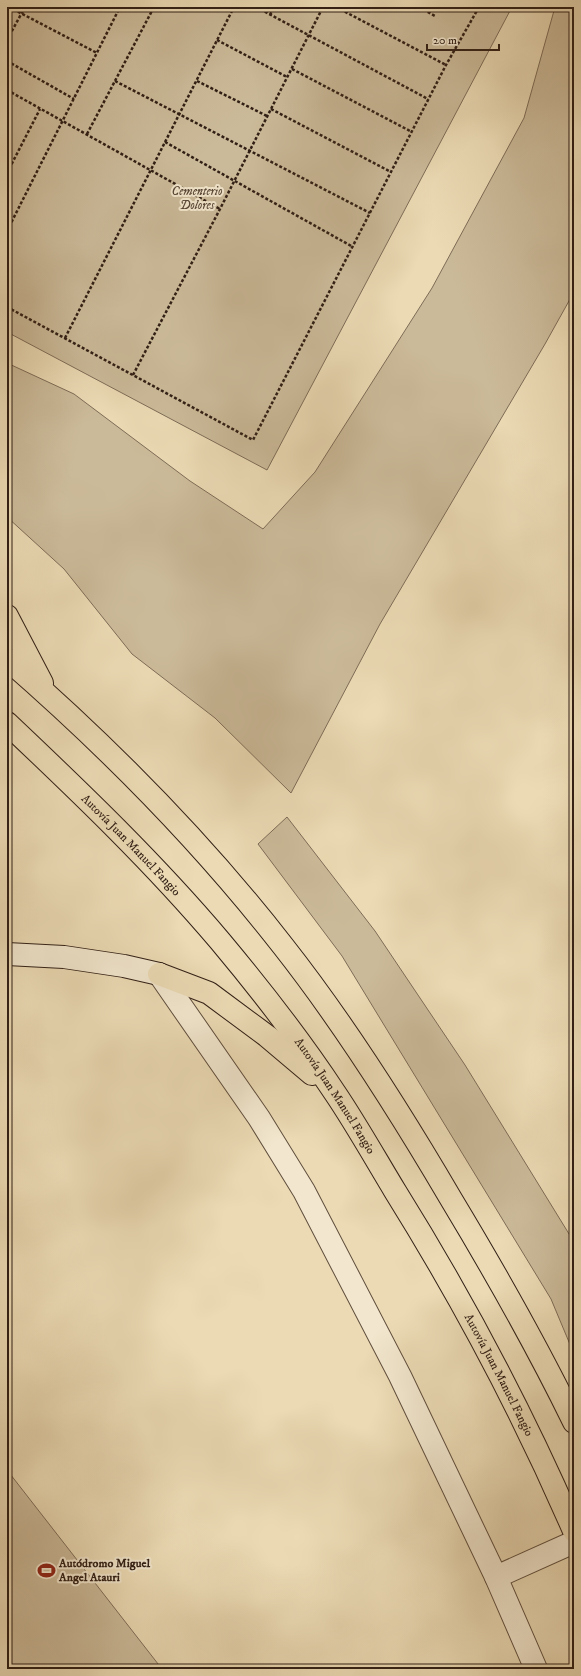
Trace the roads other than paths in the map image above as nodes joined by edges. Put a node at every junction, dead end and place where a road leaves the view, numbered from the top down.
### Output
1 (7, 616) edge
2 (7, 659) edge
3 (48, 695) junction
4 (7, 723) edge
5 (7, 954) edge
6 (158, 974) junction
7 (337, 1096) junction
8 (574, 1422) edge
9 (574, 1531) edge
10 (574, 1542) edge
11 (496, 1577) junction
12 (536, 1669) edge

1 - 3 highway
2 - 3 highway
3 - 8 highway
4 - 7 highway, Autovía Juan Manuel Fangio
5 - 6 street
6 - 7 highway
6 - 11 street
7 - 9 highway, Autovía Juan Manuel Fangio
10 - 11 street
11 - 12 street

